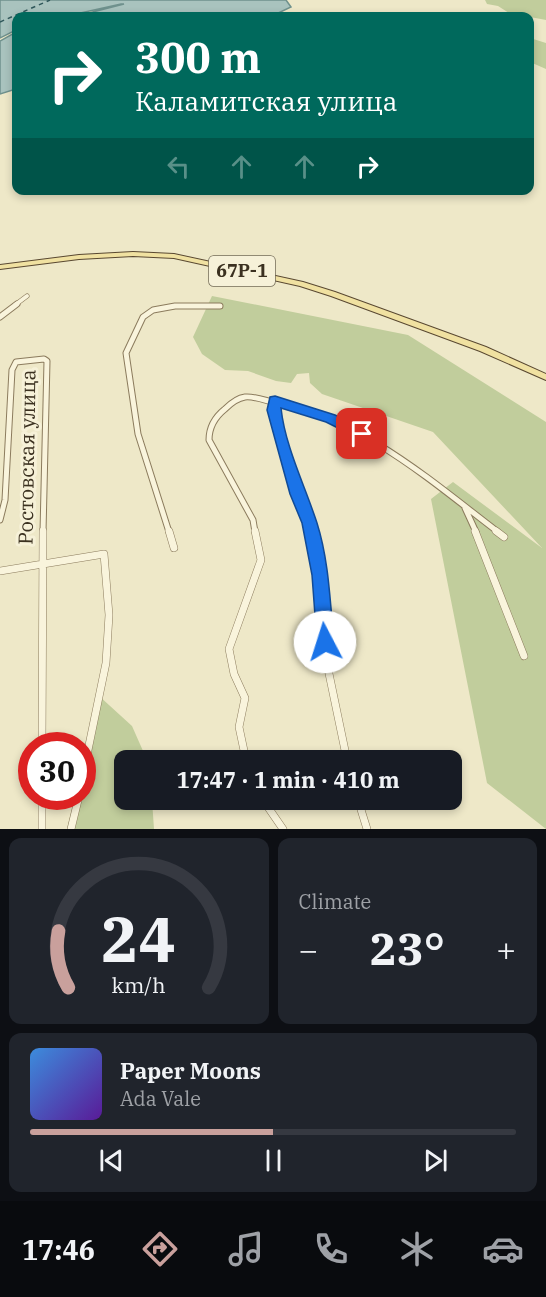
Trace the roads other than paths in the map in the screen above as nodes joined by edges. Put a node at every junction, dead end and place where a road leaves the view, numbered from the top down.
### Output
1 (0, 267) edge
2 (27, 296) dead end
3 (220, 306) dead end
4 (0, 317) edge
5 (546, 377) edge
6 (275, 401) junction
7 (464, 507) junction
8 (0, 520) edge
9 (504, 537) dead end
10 (174, 548) dead end
11 (42, 563) junction
12 (0, 571) edge
13 (524, 656) dead end
14 (42, 732) edge
15 (93, 732) edge
16 (244, 750) edge
17 (345, 750) edge
18 (42, 810) edge
19 (75, 810) edge
20 (270, 810) edge
21 (361, 810) edge
22 (42, 829) edge
23 (71, 829) edge
24 (283, 829) edge
25 (367, 829) edge

1 - 5 main road, 67Р-1
2 - 4 street
3 - 10 street
6 - 7 street
6 - 16 street
6 - 17 street
7 - 9 street
7 - 13 street
8 - 11 street, Ростовская улица
11 - 12 street
11 - 14 street, Ростовская улица
11 - 15 street
18 - 22 street
19 - 23 street
20 - 24 street
21 - 25 street

